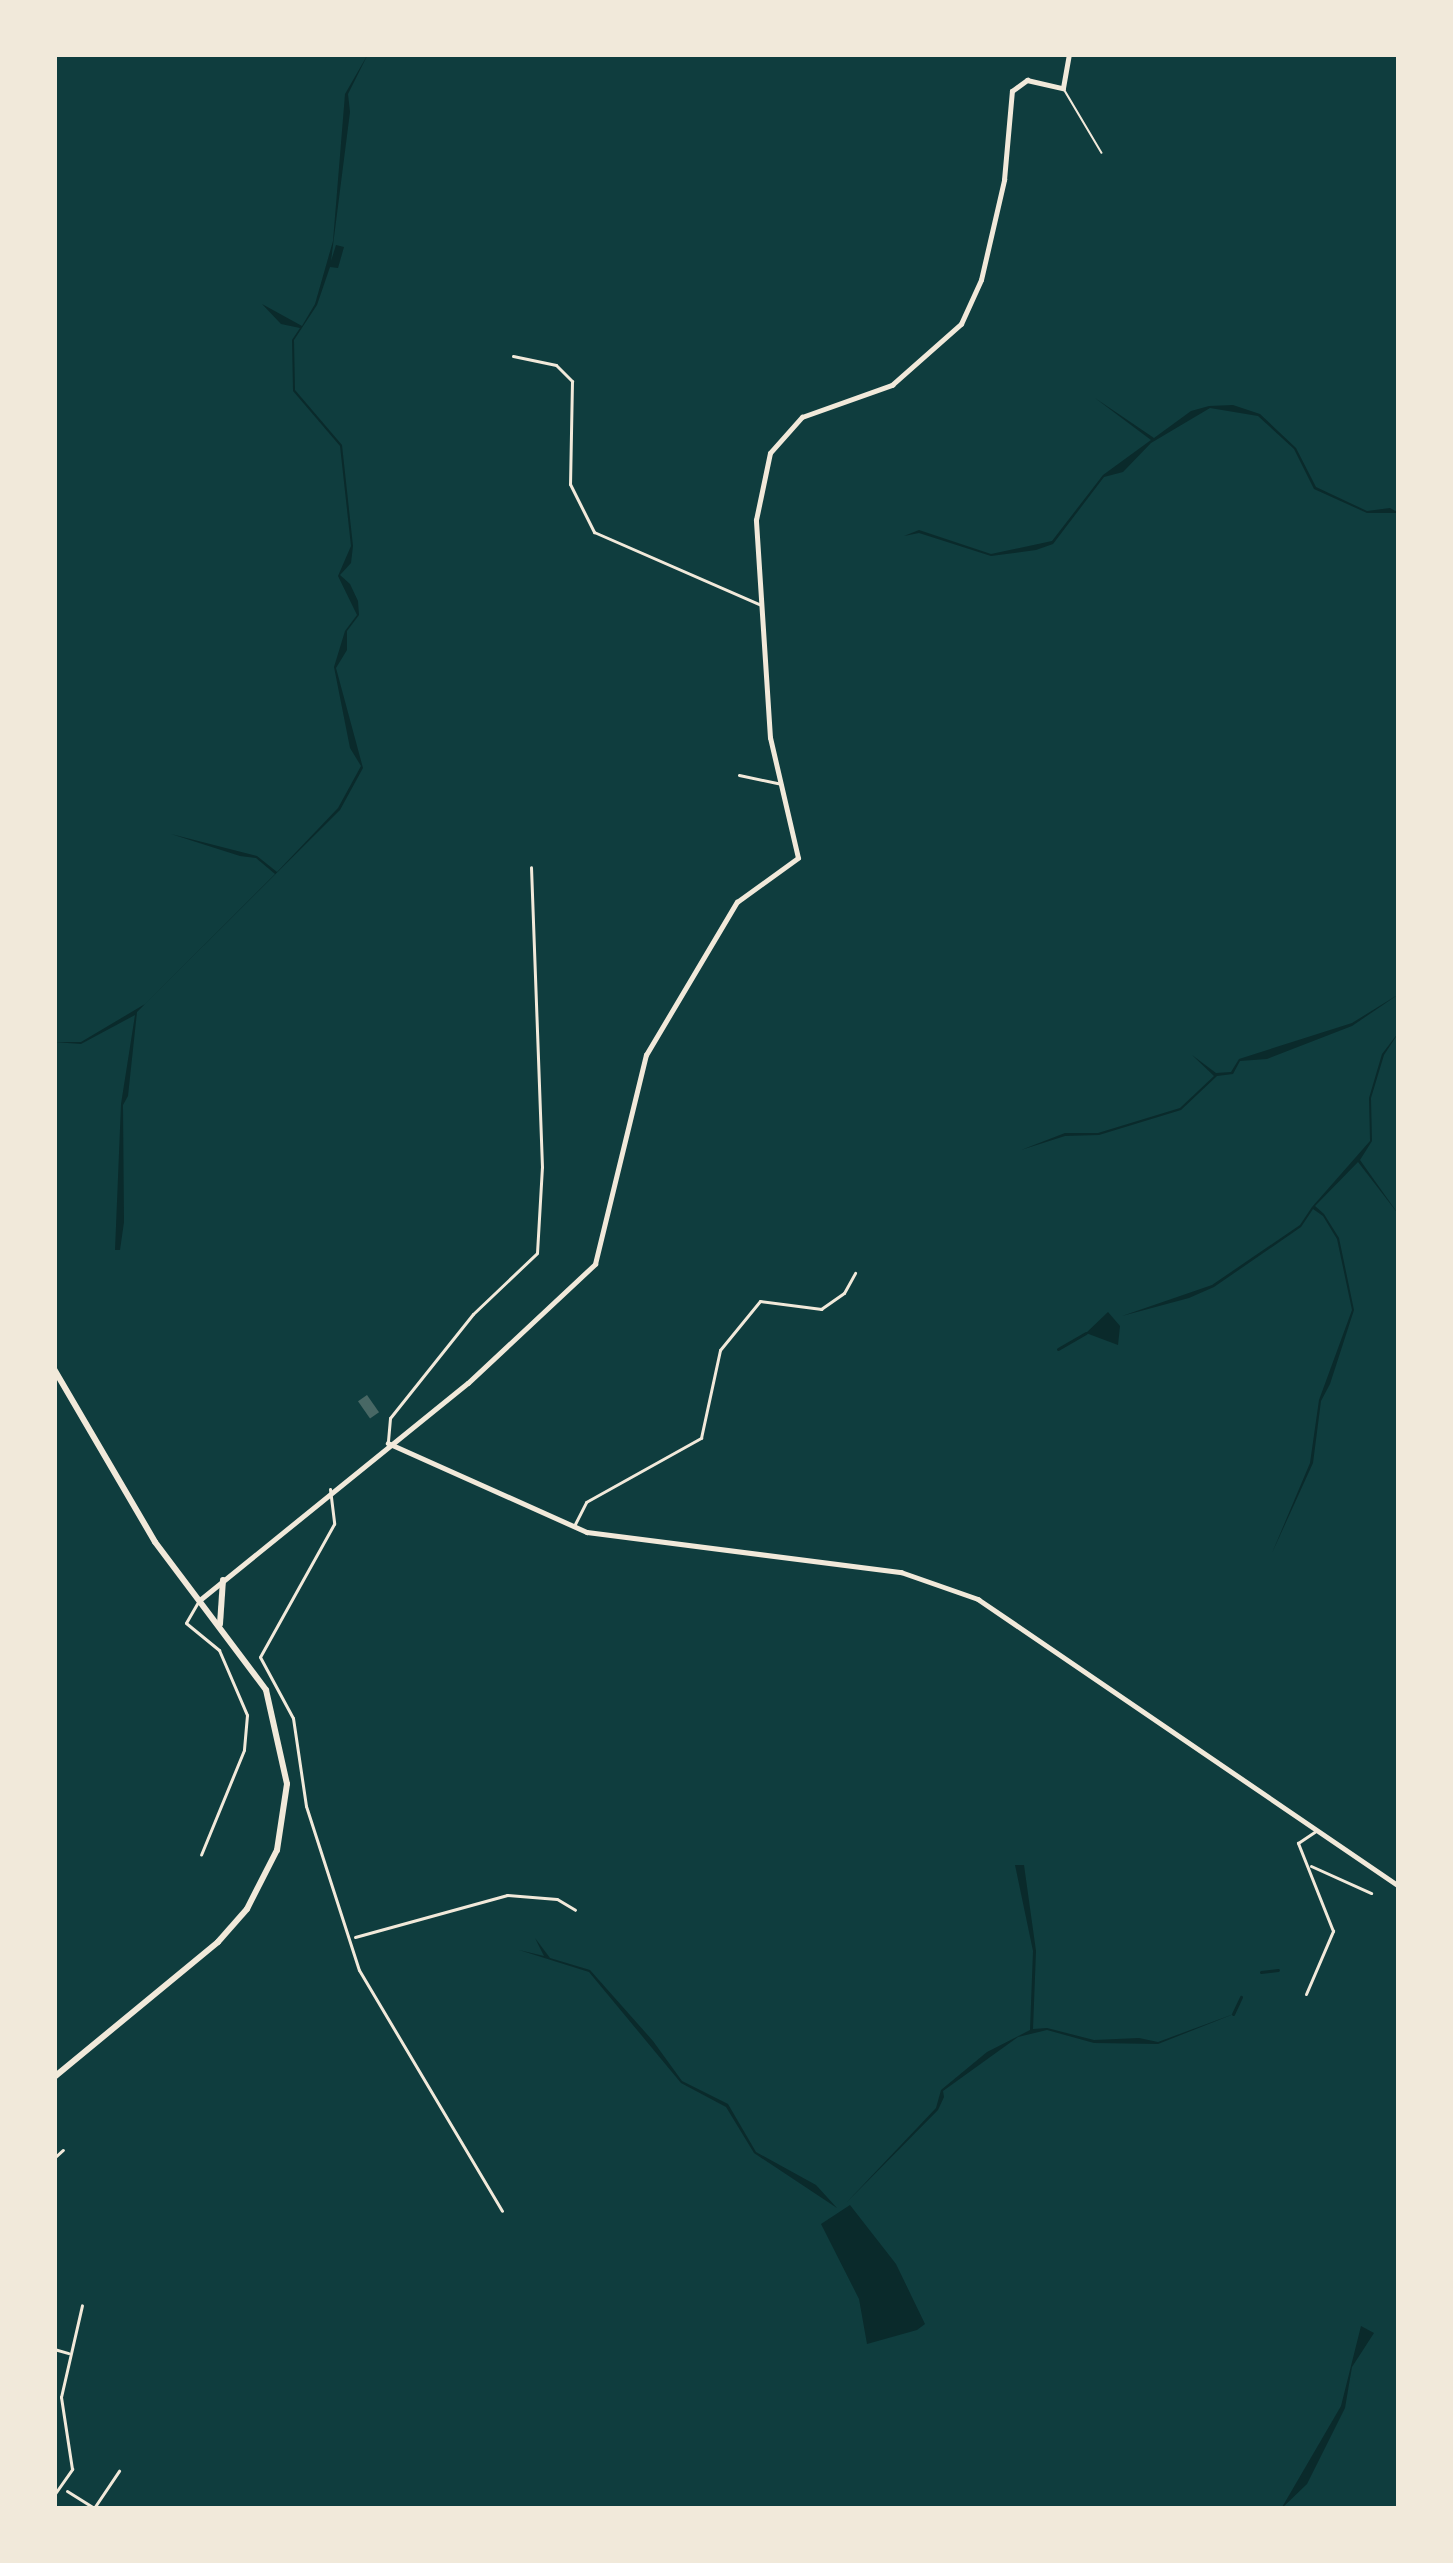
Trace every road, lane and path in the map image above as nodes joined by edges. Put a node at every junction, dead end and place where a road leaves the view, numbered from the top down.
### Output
1 (1069, 54) edge
2 (1063, 88) junction
3 (1102, 153) dead end
4 (513, 356) dead end
5 (763, 606) junction
6 (739, 775) dead end
7 (778, 783) junction
8 (531, 867) dead end
9 (855, 1273) dead end
10 (54, 1369) edge
11 (388, 1443) junction
12 (330, 1489) junction
13 (573, 1528) junction
14 (223, 1580) junction
15 (199, 1600) junction
16 (221, 1627) junction
17 (1318, 1830) junction
18 (201, 1855) dead end
19 (1310, 1865) junction
20 (1399, 1886) edge
21 (1370, 1893) dead end
22 (575, 1910) dead end
23 (354, 1938) junction
24 (1306, 1994) dead end
25 (54, 2077) edge
26 (64, 2150) dead end
27 (54, 2158) edge
28 (502, 2211) dead end
29 (82, 2305) dead end
30 (54, 2349) edge
31 (70, 2354) junction
32 (119, 2471) dead end
33 (63, 2489) junction
34 (54, 2495) edge
35 (95, 2508) edge

1 - 2 street
2 - 3 lane
2 - 5 street
4 - 5 street
5 - 7 street
6 - 7 street
7 - 11 street
8 - 11 street
9 - 13 street
10 - 15 main road
11 - 12 street
11 - 13 street
12 - 14 street
12 - 23 street
13 - 17 street
14 - 15 street
14 - 16 main road
15 - 16 main road
15 - 18 street
16 - 25 main road
17 - 19 street
17 - 20 street
19 - 21 street
19 - 24 street
22 - 23 street
23 - 28 street
26 - 27 street
29 - 31 street
30 - 31 street
31 - 33 street
32 - 35 street
33 - 34 street
33 - 35 street

